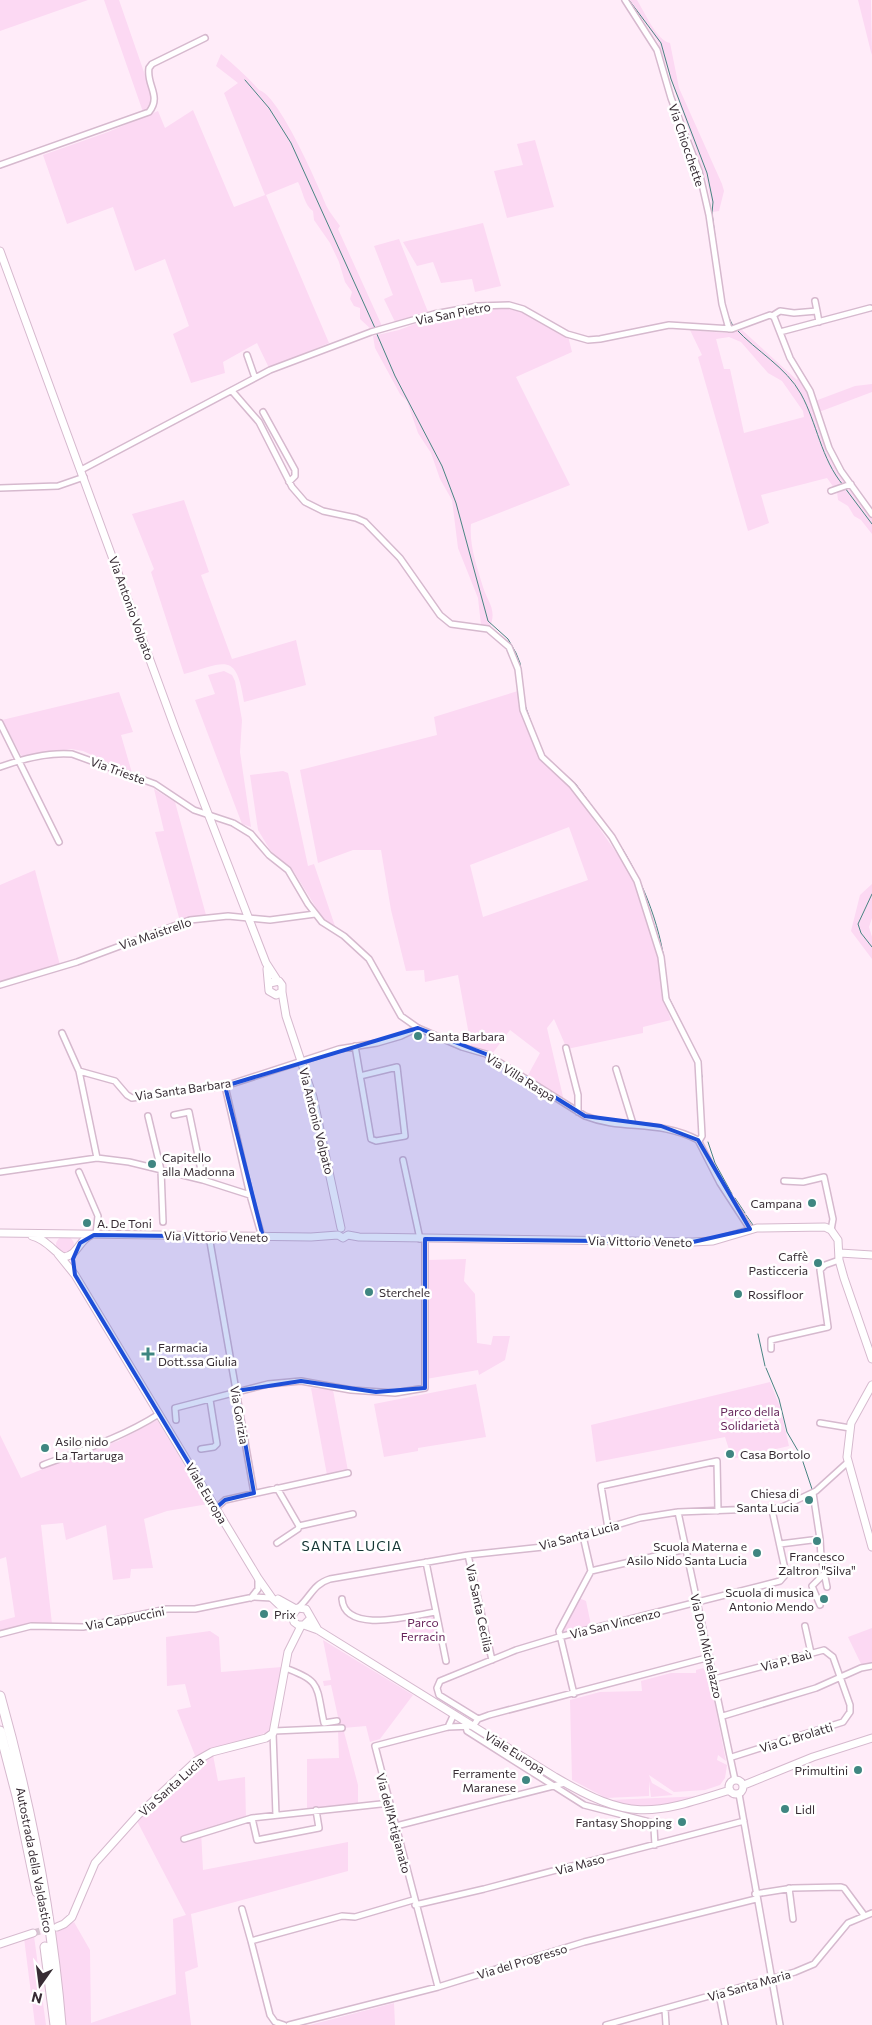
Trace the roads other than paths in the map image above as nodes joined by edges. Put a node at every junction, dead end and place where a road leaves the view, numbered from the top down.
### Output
1 (625, 0) edge
2 (205, 38) dead end
3 (0, 165) edge
4 (0, 251) edge
5 (815, 301) dead end
6 (870, 308) dead end
7 (817, 311) junction
8 (772, 316) junction
9 (819, 322) junction
10 (733, 328) junction
11 (780, 332) junction
12 (248, 356) dead end
13 (255, 378) junction
14 (232, 391) junction
15 (263, 412) dead end
16 (82, 473) junction
17 (289, 482) junction
18 (846, 486) junction
19 (0, 488) edge
20 (831, 491) dead end
21 (872, 514) edge
22 (0, 723) edge
23 (18, 760) junction
24 (0, 767) edge
25 (210, 817) junction
26 (58, 842) dead end
27 (315, 914) junction
28 (248, 917) junction
29 (273, 982) junction
30 (0, 985) edge
31 (282, 992) junction
32 (274, 995) junction
33 (286, 1016) junction
34 (418, 1028) junction
35 (62, 1033) dead end
36 (355, 1046) junction
37 (566, 1048) dead end
38 (302, 1062) junction
39 (616, 1069) dead end
40 (79, 1071) junction
41 (360, 1076) junction
42 (225, 1086) junction
43 (578, 1112) junction
44 (148, 1116) dead end
45 (174, 1116) dead end
46 (633, 1124) junction
47 (700, 1141) junction
48 (97, 1158) junction
49 (403, 1160) dead end
50 (161, 1170) junction
51 (0, 1172) edge
52 (79, 1172) dead end
53 (203, 1180) junction
54 (784, 1181) dead end
55 (250, 1195) junction
56 (163, 1222) dead end
57 (750, 1229) junction
58 (831, 1230) junction
59 (340, 1231) junction
60 (0, 1234) edge
61 (27, 1234) junction
62 (66, 1234) junction
63 (95, 1234) junction
64 (209, 1236) junction
65 (262, 1237) junction
66 (423, 1239) junction
67 (56, 1251) junction
68 (75, 1251) junction
69 (872, 1255) edge
70 (840, 1257) junction
71 (76, 1276) junction
72 (771, 1349) dead end
73 (872, 1358) edge
74 (872, 1385) edge
75 (236, 1391) junction
76 (210, 1400) junction
77 (159, 1414) junction
78 (176, 1420) dead end
79 (820, 1423) dead end
80 (850, 1428) junction
81 (201, 1449) dead end
82 (848, 1462) junction
83 (43, 1465) dead end
84 (348, 1473) dead end
85 (277, 1488) junction
86 (813, 1492) junction
87 (254, 1493) junction
88 (216, 1508) junction
89 (772, 1510) junction
90 (718, 1511) junction
91 (678, 1512) junction
92 (353, 1514) dead end
93 (299, 1526) junction
94 (608, 1528) junction
95 (584, 1536) junction
96 (820, 1539) junction
97 (277, 1543) dead end
98 (780, 1544) junction
99 (872, 1547) edge
100 (686, 1549) junction
101 (468, 1555) junction
102 (426, 1562) junction
103 (591, 1571) junction
104 (824, 1574) junction
105 (258, 1578) junction
106 (827, 1588) dead end
107 (256, 1592) junction
108 (270, 1595) junction
109 (250, 1598) junction
110 (342, 1599) dead end
111 (307, 1601) junction
112 (697, 1602) junction
113 (820, 1605) dead end
114 (297, 1609) junction
115 (436, 1612) junction
116 (310, 1616) junction
117 (292, 1617) junction
118 (300, 1625) junction
119 (805, 1626) dead end
120 (318, 1630) junction
121 (0, 1634) edge
122 (559, 1637) junction
123 (810, 1653) junction
124 (710, 1657) junction
125 (492, 1660) junction
126 (446, 1662) dead end
127 (872, 1666) edge
128 (285, 1668) junction
129 (841, 1678) junction
130 (714, 1679) junction
131 (574, 1694) junction
132 (0, 1696) edge
133 (457, 1716) junction
134 (722, 1716) junction
135 (478, 1719) junction
136 (337, 1721) dead end
137 (456, 1726) junction
138 (469, 1726) junction
139 (448, 1727) junction
140 (342, 1728) dead end
141 (0, 1731) edge
142 (274, 1732) junction
143 (872, 1738) edge
144 (732, 1757) junction
145 (546, 1776) junction
146 (735, 1780) junction
147 (565, 1783) junction
148 (744, 1785) junction
149 (555, 1786) junction
150 (538, 1790) junction
151 (730, 1790) junction
152 (739, 1794) junction
153 (390, 1803) junction
154 (316, 1810) junction
155 (276, 1815) junction
156 (252, 1818) junction
157 (744, 1820) junction
158 (396, 1826) junction
159 (184, 1839) dead end
160 (655, 1845) junction
161 (789, 1888) junction
162 (756, 1897) junction
163 (414, 1902) junction
164 (242, 1909) dead end
165 (872, 1913) edge
166 (864, 1915) junction
167 (793, 1919) dead end
168 (56, 1927) tunnel mouth
169 (32, 1933) tunnel mouth
170 (251, 1941) junction
171 (0, 1944) edge
172 (773, 1979) junction
173 (438, 1987) junction
174 (719, 1994) junction
175 (665, 2009) junction
176 (55, 2025) edge
177 (61, 2025) edge
178 (284, 2025) edge
179 (289, 2025) edge
180 (606, 2025) edge
181 (666, 2025) edge
182 (725, 2025) edge
183 (780, 2025) edge

1 - 10 street, Via Chiocchette
2 - 3 street
4 - 16 street, Via Antonio Volpato
5 - 7 street
6 - 9 street
7 - 8 street, Via San Pietro
7 - 9 street
8 - 10 street, Via San Pietro
8 - 11 street
9 - 11 street
10 - 13 street, Via San Pietro
11 - 18 street
12 - 13 street
13 - 14 street, Via San Pietro
14 - 16 street, Via San Pietro
14 - 17 street
15 - 17 street
16 - 19 street, Via San Pietro
16 - 25 street, Via Antonio Volpato
17 - 47 street
18 - 20 street
18 - 21 street
22 - 23 street
23 - 24 street, Via Trieste
23 - 25 street, Via Trieste
23 - 26 street
25 - 27 street, Via Villa Raspa
25 - 28 street, Via Antonio Volpato
27 - 28 street, Via Maistrello
27 - 34 street, Via Villa Raspa
28 - 29 street, Via Antonio Volpato
28 - 30 street, Via Maistrello
29 - 31 street, Via Antonio Volpato
29 - 32 street, Via Antonio Volpato
31 - 32 street
31 - 33 street, Via Antonio Volpato
32 - 33 street, Via Antonio Volpato
33 - 38 street, Via Antonio Volpato
34 - 36 street, Via Santa Barbara
34 - 43 street, Via Villa Raspa
35 - 40 street
36 - 38 street, Via Santa Barbara
36 - 41 street
37 - 43 street
38 - 42 street, Via Santa Barbara
38 - 59 street, Via Antonio Volpato
39 - 46 street
40 - 42 street, Via Santa Barbara
40 - 48 street
41 - 41 street
42 - 55 street
43 - 46 street, Via Villa Raspa
44 - 50 street
45 - 53 street
46 - 47 street, Via Villa Raspa
47 - 57 street
48 - 50 street
48 - 51 street
49 - 66 street
50 - 53 street
50 - 56 street
52 - 63 street
53 - 55 street
54 - 58 street
55 - 65 street
57 - 58 street, Via Vittorio Veneto
57 - 66 street, Via Vittorio Veneto
58 - 70 street
59 - 65 street, Via Vittorio Veneto
59 - 66 street, Via Vittorio Veneto
60 - 61 street, Via Vittorio Veneto
61 - 62 street, Via Vittorio Veneto
61 - 67 street, Via Vittorio Veneto
62 - 63 street, Via Vittorio Veneto
62 - 67 street
62 - 68 street
63 - 64 street, Via Vittorio Veneto
63 - 68 street
64 - 65 street, Via Vittorio Veneto
64 - 75 street, Via Gorizia
66 - 75 street
67 - 68 street, Via Vittorio Veneto
67 - 71 street, Viale Europa
68 - 71 street, Viale Europa
69 - 70 street
70 - 72 street
70 - 73 street
71 - 77 street, Viale Europa
74 - 80 street
75 - 76 street
75 - 87 street, Via Gorizia
76 - 78 street
76 - 81 street
77 - 83 street
77 - 88 street, Viale Europa
79 - 80 street
80 - 82 street
82 - 86 street, Via Santa Lucia
82 - 99 street
84 - 85 street
85 - 87 street
85 - 93 street
86 - 89 street, Via Santa Lucia
86 - 96 street
87 - 88 street
88 - 105 street, Viale Europa
89 - 90 street, Via Santa Lucia
89 - 98 street, Via San Vincenzo
90 - 91 street, Via Santa Lucia
90 - 94 street
91 - 94 street, Via Santa Lucia
91 - 100 street, Via Don Michelazzo
92 - 93 street
93 - 97 street
94 - 95 street, Via Santa Lucia
95 - 101 street, Via Santa Lucia
95 - 103 street
96 - 98 street
96 - 104 street
98 - 112 street, Via San Vincenzo
100 - 103 street
100 - 112 street, Via Don Michelazzo
101 - 102 street, Via Santa Lucia
101 - 125 street, Via Santa Cecilia
102 - 111 street, Via Santa Lucia
102 - 115 street
103 - 122 street
104 - 106 street
104 - 113 street
105 - 107 street
105 - 108 street, Viale Europa
107 - 108 street
107 - 109 street
108 - 109 street, Via Cappuccini
108 - 114 street, Viale Europa
108 - 117 street, Viale Europa
109 - 121 street, Via Cappuccini
110 - 115 street
111 - 114 street, Via Santa Lucia
111 - 116 street
112 - 122 street, Via San Vincenzo
112 - 124 street, Via Don Michelazzo
114 - 116 street, Viale Europa
114 - 117 street
115 - 126 street
116 - 118 street
116 - 120 street, Viale Europa
117 - 118 street, Viale Europa
118 - 120 street, Viale Europa
118 - 128 street
119 - 123 street
120 - 133 street, Viale Europa
122 - 125 street, Via San Vincenzo
122 - 131 street
123 - 129 street, Via P. Baù
123 - 130 street, Via P. Baù
124 - 130 street, Via Don Michelazzo
124 - 131 street
125 - 135 street, Via San Vincenzo
127 - 129 street
128 - 136 street
128 - 142 street
129 - 134 street
129 - 144 street, Via G. Brolatti
130 - 134 street, Via Don Michelazzo
131 - 135 street
132 - 177 highway, Autostrada della Valdastico
133 - 137 street
133 - 138 street, Viale Europa
133 - 139 street
134 - 144 street, Via Don Michelazzo
135 - 138 street
137 - 138 street
137 - 139 street
138 - 145 street, Viale Europa
139 - 153 street, Via dell'Artigianato
140 - 142 street
141 - 176 highway, Autostrada della Valdastico
142 - 155 street
142 - 168 street, Via Santa Lucia
143 - 148 street
144 - 146 street, Via Don Michelazzo
145 - 147 street, Viale Europa
145 - 149 street
145 - 150 street
146 - 148 street
146 - 151 street
147 - 149 street
147 - 151 street, Viale Europa
148 - 152 street
149 - 150 street
149 - 160 street
150 - 158 street
151 - 152 street
152 - 157 street
153 - 154 street
153 - 158 street, Via dell'Artigianato
154 - 155 street
154 - 156 street
155 - 156 street
156 - 159 street
157 - 160 street, Via Maso
157 - 162 street
158 - 163 street, Via dell'Artigianato
160 - 163 street, Via Maso
161 - 162 street, Via del Progresso
161 - 166 street, Via del Progresso
161 - 167 street
162 - 172 street
162 - 173 street, Via del Progresso
163 - 170 street
163 - 173 street, Via dell'Artigianato
164 - 170 street
165 - 166 street, Via Santa Maria
166 - 172 street, Via Santa Maria
169 - 171 street
170 - 178 street
172 - 174 street, Via Santa Maria
172 - 183 street
173 - 179 street, Via del Progresso
174 - 175 street, Via Santa Maria
174 - 182 street
175 - 180 street, Via Santa Maria
175 - 181 street

